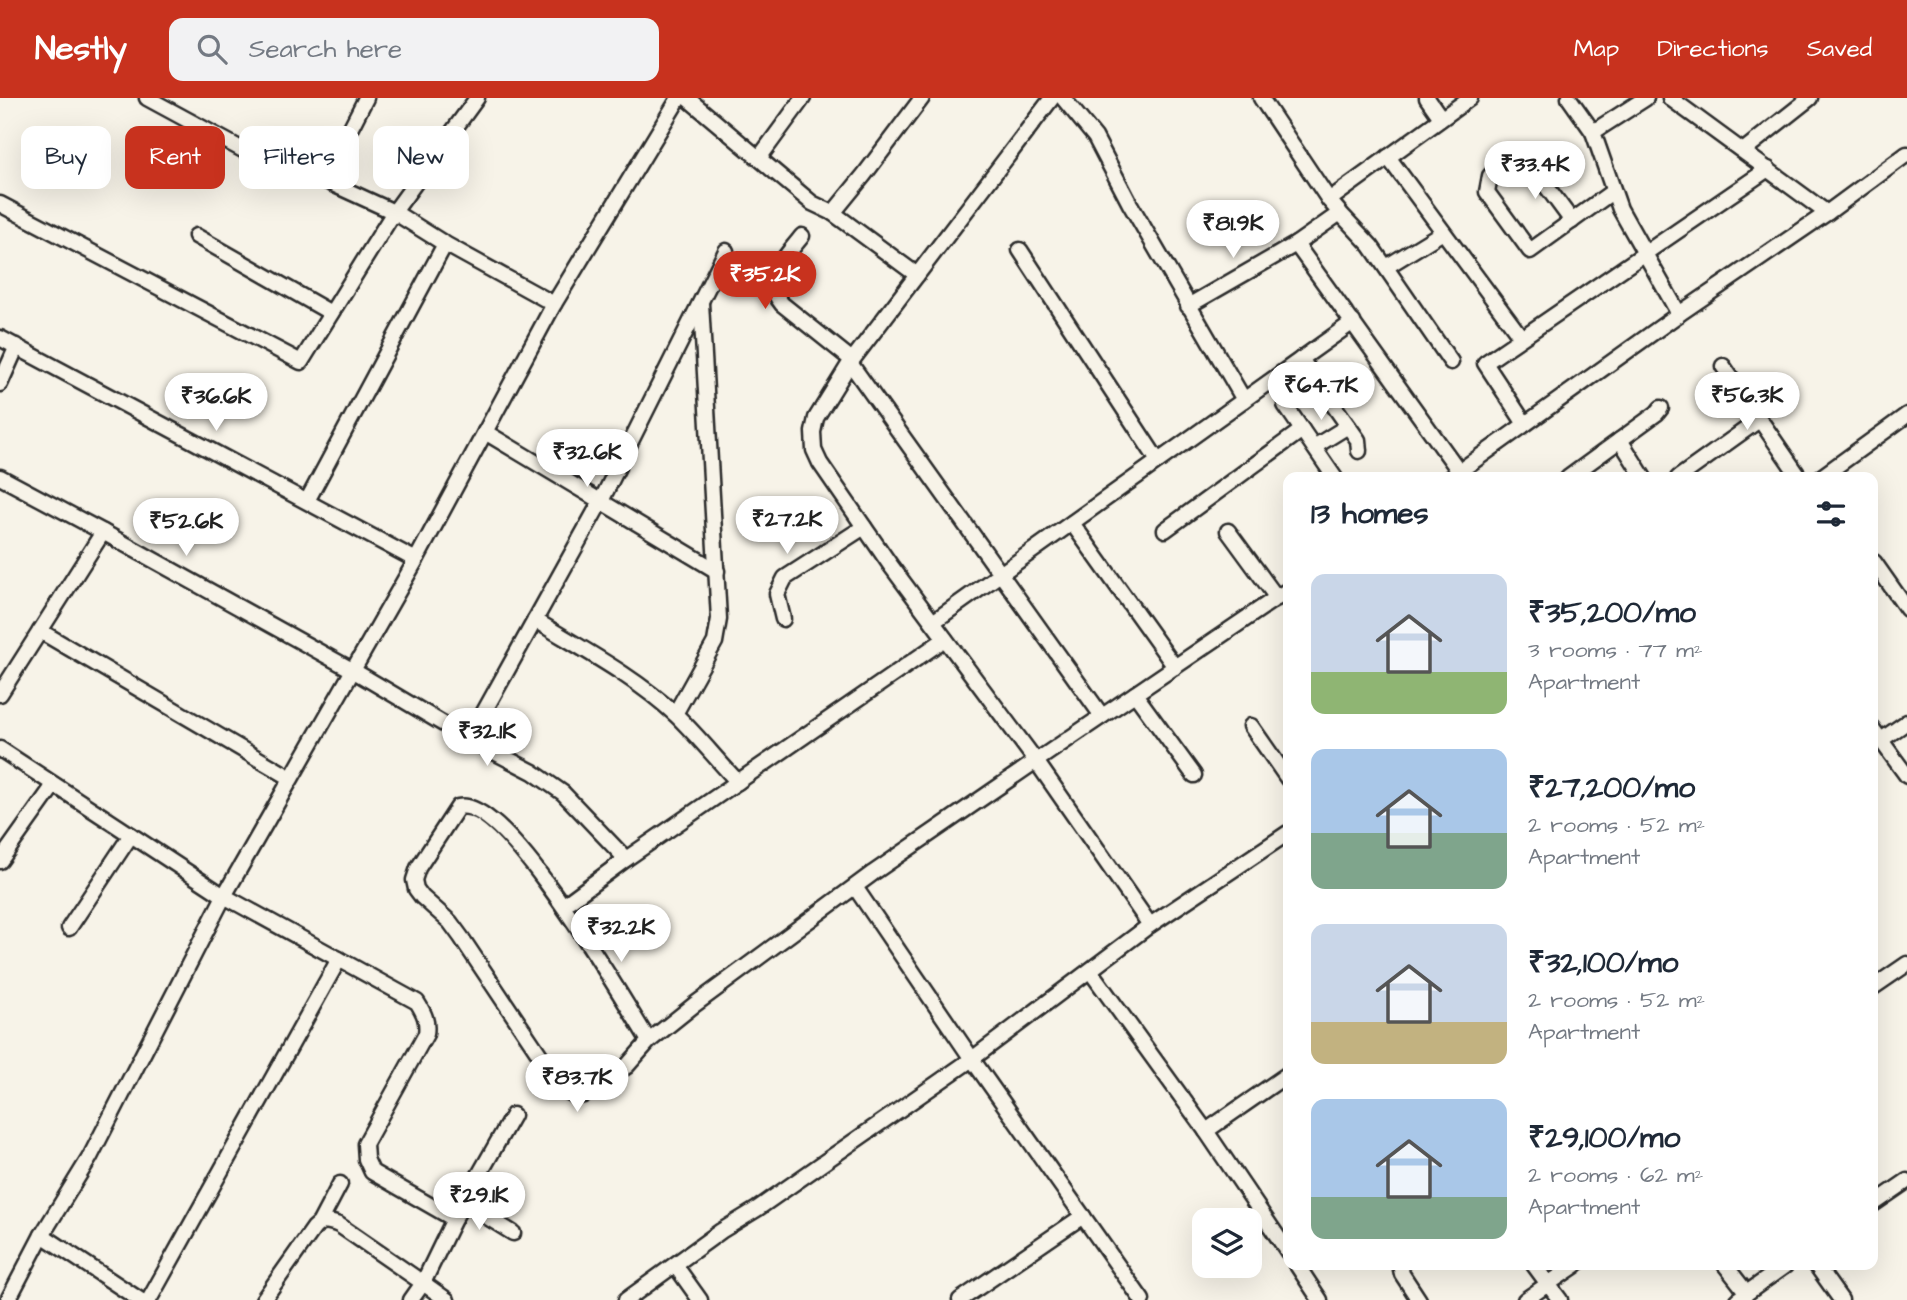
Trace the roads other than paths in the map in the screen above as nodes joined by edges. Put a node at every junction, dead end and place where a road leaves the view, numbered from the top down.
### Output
1 (147, 98) edge
2 (366, 98) edge
3 (477, 98) edge
4 (678, 98) edge
5 (687, 98) edge
6 (803, 98) edge
7 (922, 98) edge
8 (1052, 98) edge
9 (1063, 98) edge
10 (1261, 98) edge
11 (1427, 98) edge
12 (1469, 98) edge
13 (1569, 98) edge
14 (1646, 98) edge
15 (1670, 98) edge
16 (1810, 98) edge
17 (1441, 118) junction
18 (352, 126) edge
19 (1593, 132) junction
20 (239, 148) edge
21 (1743, 152) junction
22 (1907, 154) edge
23 (1388, 157) junction
24 (759, 159) junction
25 (1527, 160) dead end
26 (1501, 163) dead end
27 (1768, 170) junction
28 (344, 189) edge
29 (1612, 192) junction
30 (1329, 200) junction
31 (0, 204) edge
32 (394, 212) junction
33 (834, 212) junction
34 (1340, 213) junction
35 (1827, 213) junction
36 (1572, 221) junction
37 (1443, 232) junction
38 (196, 236) dead end
39 (802, 236) dead end
40 (445, 244) junction
41 (1296, 244) junction
42 (1020, 250) dead end
43 (726, 251) dead end
44 (1645, 253) junction
45 (1386, 267) junction
46 (917, 275) junction
47 (701, 302) junction
48 (554, 304) junction
49 (1188, 306) junction
50 (331, 313) junction
51 (1679, 314) junction
52 (1353, 322) junction
53 (1521, 337) junction
54 (0, 338) edge
55 (17, 346) junction
56 (1301, 359) junction
57 (851, 361) junction
58 (1451, 362) dead end
59 (1723, 366) dead end
60 (0, 384) edge
61 (1244, 400) junction
62 (1285, 405) dead end
63 (1661, 408) dead end
64 (1907, 415) edge
65 (1759, 420) junction
66 (1525, 424) junction
67 (1348, 426) junction
68 (1302, 430) junction
69 (485, 432) junction
70 (1620, 440) junction
71 (1314, 447) junction
72 (1359, 451) dead end
73 (1158, 461) junction
74 (1331, 472) edge
75 (1453, 472) edge
76 (1459, 472) edge
77 (1577, 472) edge
78 (1640, 472) edge
79 (1686, 472) edge
80 (1796, 472) edge
81 (1827, 472) edge
82 (0, 477) edge
83 (307, 501) junction
84 (601, 501) junction
85 (1072, 523) junction
86 (864, 527) junction
87 (1165, 530) dead end
88 (1228, 531) dead end
89 (103, 532) junction
90 (416, 560) junction
91 (1878, 568) edge
92 (717, 571) junction
93 (1000, 573) junction
94 (1282, 594) edge
95 (1907, 609) edge
96 (783, 619) dead end
97 (535, 620) junction
98 (933, 622) junction
99 (40, 631) junction
100 (945, 639) junction
101 (1175, 667) junction
102 (354, 671) junction
103 (0, 694) edge
104 (1135, 694) junction
105 (675, 714) junction
106 (1102, 716) junction
107 (1907, 722) edge
108 (1251, 726) dead end
109 (1878, 734) edge
110 (1878, 735) edge
111 (469, 739) junction
112 (0, 749) edge
113 (1036, 761) junction
114 (1283, 772) edge
115 (1194, 775) dead end
116 (1907, 776) edge
117 (291, 778) junction
118 (738, 782) junction
119 (54, 785) junction
120 (131, 835) junction
121 (1283, 837) edge
122 (626, 859) junction
123 (0, 861) edge
124 (855, 887) junction
125 (224, 896) junction
126 (564, 905) junction
127 (1150, 925) junction
128 (69, 928) dead end
129 (339, 959) junction
130 (1907, 964) edge
131 (1091, 972) junction
132 (1878, 984) edge
133 (649, 1041) junction
134 (972, 1059) junction
135 (1283, 1077) edge
136 (513, 1115) dead end
137 (1206, 1131) junction
138 (1907, 1181) edge
139 (340, 1184) dead end
140 (1878, 1201) edge
141 (464, 1202) junction
142 (1083, 1216) junction
143 (454, 1219) junction
144 (320, 1222) junction
145 (513, 1233) dead end
146 (42, 1235) junction
147 (1283, 1245) edge
148 (675, 1265) junction
149 (1300, 1270) edge
150 (1401, 1270) edge
151 (1538, 1270) edge
152 (1569, 1270) edge
153 (1728, 1270) edge
154 (1779, 1270) edge
155 (1820, 1270) edge
156 (423, 1283) junction
157 (1548, 1284) junction
158 (1742, 1297) edge
159 (8, 1300) edge
160 (140, 1300) edge
161 (149, 1300) edge
162 (263, 1300) edge
163 (411, 1300) edge
164 (447, 1300) edge
165 (626, 1300) edge
166 (699, 1300) edge
167 (960, 1300) edge
168 (1142, 1300) edge
169 (1320, 1300) edge
170 (1419, 1300) edge
171 (1525, 1300) edge
172 (1560, 1300) edge
173 (1842, 1300) edge

1 - 20 street
2 - 18 street
3 - 32 street
4 - 48 street
5 - 24 street
6 - 24 street
7 - 33 street
8 - 46 street
9 - 49 street
10 - 30 street
11 - 17 street
12 - 17 street
13 - 19 street
14 - 19 street
15 - 21 street
16 - 21 street
17 - 23 street
19 - 29 street
21 - 27 street
22 - 35 street
23 - 30 street
23 - 37 street
24 - 33 street
25 - 36 street
26 - 36 street
27 - 35 street
27 - 44 street
28 - 32 street
29 - 36 street
29 - 44 street
30 - 34 street
31 - 50 street
32 - 40 street
32 - 50 street
33 - 46 street
34 - 41 street
34 - 45 street
35 - 51 street
37 - 45 street
37 - 53 street
38 - 50 street
39 - 57 street
40 - 48 street
40 - 83 street
41 - 49 street
41 - 52 street
42 - 73 street
43 - 47 street
44 - 51 street
44 - 53 street
45 - 58 street
46 - 57 street
47 - 84 street
47 - 92 street
48 - 69 street
49 - 61 street
51 - 66 street
52 - 56 street
52 - 75 street
53 - 66 street
54 - 55 street
55 - 60 street
55 - 83 street
56 - 61 street
56 - 67 street
57 - 86 street
57 - 93 street
59 - 65 street
61 - 73 street
62 - 68 street
63 - 70 street
64 - 81 street
65 - 79 street
65 - 80 street
66 - 76 street
67 - 71 street
67 - 72 street
68 - 71 street
68 - 87 street
69 - 84 street
69 - 90 street
70 - 77 street
70 - 78 street
71 - 74 street
73 - 85 street
82 - 89 street
83 - 90 street
84 - 92 street
84 - 97 street
85 - 93 street
85 - 101 street
86 - 96 street
86 - 98 street
88 - 94 street
89 - 99 street
89 - 102 street
90 - 102 street
91 - 95 street
92 - 105 street
93 - 98 street
93 - 106 street
94 - 101 street
97 - 105 street
97 - 111 street
98 - 100 street
99 - 103 street
99 - 117 street
100 - 113 street
100 - 118 street
101 - 104 street
102 - 111 street
102 - 117 street
104 - 106 street
104 - 115 street
105 - 118 street
106 - 113 street
107 - 109 street
108 - 114 street
110 - 116 street
111 - 122 street
112 - 119 street
113 - 124 street
113 - 127 street
117 - 125 street
118 - 122 street
119 - 120 street
119 - 123 street
120 - 125 street
120 - 128 street
121 - 127 street
122 - 126 street
124 - 133 street
124 - 134 street
125 - 129 street
125 - 146 street
126 - 133 street
126 - 133 street
127 - 131 street
129 - 143 street
129 - 161 street
130 - 132 street
131 - 134 street
131 - 137 street
134 - 142 street
134 - 148 street
135 - 137 street
136 - 141 street
137 - 147 street
138 - 140 street
139 - 144 street
141 - 143 street
141 - 145 street
142 - 167 street
142 - 168 street
143 - 156 street
144 - 156 street
144 - 162 street
146 - 159 street
146 - 160 street
148 - 165 street
148 - 166 street
149 - 169 street
150 - 170 street
151 - 157 street
152 - 157 street
153 - 158 street
154 - 158 street
155 - 173 street
156 - 163 street
156 - 164 street
157 - 171 street
157 - 172 street

